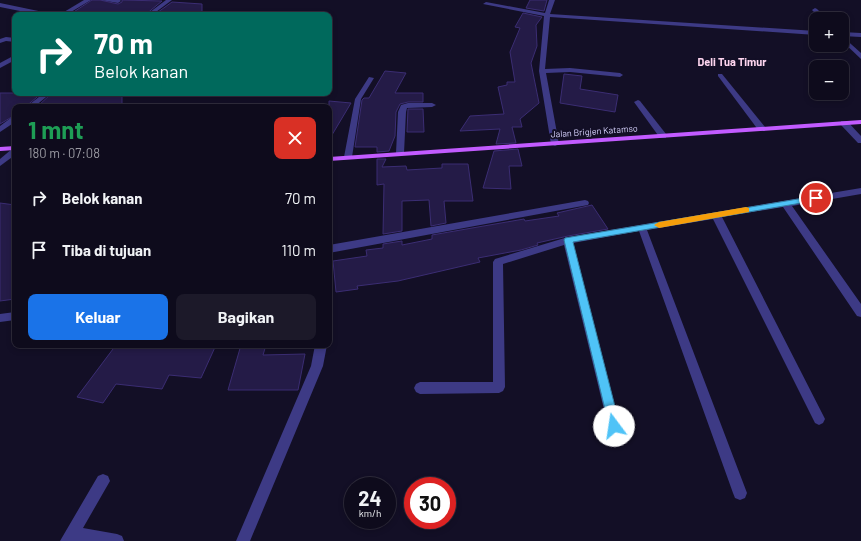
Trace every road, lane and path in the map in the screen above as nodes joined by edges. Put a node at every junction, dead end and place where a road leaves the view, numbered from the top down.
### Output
1 (88, 0) edge
2 (104, 0) edge
3 (169, 0) edge
4 (552, 0) edge
5 (118, 1) dead end
6 (486, 4) dead end
7 (0, 5) edge
8 (34, 12) edge
9 (67, 12) edge
10 (153, 12) edge
11 (547, 15) junction
12 (809, 33) edge
13 (849, 34) edge
14 (861, 35) edge
15 (12, 40) edge
16 (0, 41) edge
17 (849, 45) edge
18 (861, 57) edge
19 (12, 59) edge
20 (0, 66) edge
21 (542, 71) junction
22 (620, 75) dead end
23 (720, 75) dead end
24 (372, 78) dead end
25 (44, 96) edge
26 (638, 102) dead end
27 (34, 104) edge
28 (432, 105) dead end
29 (12, 121) edge
30 (861, 122) edge
31 (844, 123) junction
32 (762, 129) junction
33 (0, 130) edge
34 (663, 136) junction
35 (861, 141) edge
36 (555, 144) junction
37 (12, 148) edge
38 (0, 149) edge
39 (12, 153) edge
40 (400, 153) junction
41 (348, 157) junction
42 (332, 159) edge
43 (0, 163) edge
44 (861, 191) edge
45 (585, 203) dead end
46 (786, 204) junction
47 (716, 215) junction
48 (642, 228) junction
49 (568, 240) junction
50 (332, 248) edge
51 (861, 312) edge
52 (12, 316) edge
53 (0, 318) edge
54 (320, 348) edge
55 (420, 388) dead end
56 (819, 419) dead end
57 (614, 426) dead end
58 (103, 481) dead end
59 (740, 493) dead end
60 (69, 538) edge
61 (117, 541) edge
62 (242, 541) edge

1 - 9 street
2 - 5 street
3 - 10 street
4 - 11 street
6 - 11 street
7 - 8 street
11 - 12 street
11 - 21 street
13 - 14 street
15 - 16 street
17 - 18 street
19 - 20 street
21 - 22 street
21 - 36 street
23 - 32 street
24 - 41 street
25 - 27 street
26 - 34 street
28 - 40 street
29 - 33 street
30 - 31 main road, Jalan Brigjen Katamso
31 - 32 main road, Jalan Brigjen Katamso
31 - 35 street
32 - 34 main road, Jalan Brigjen Katamso
34 - 36 main road, Jalan Brigjen Katamso
36 - 40 main road, Jalan Brigjen Katamso
37 - 38 main road
39 - 43 street
40 - 41 main road, Jalan Brigjen Katamso
41 - 42 main road, Jalan Brigjen Katamso
44 - 46 street
45 - 50 street
46 - 47 street
46 - 51 street
47 - 48 street
47 - 56 street
48 - 49 street
48 - 59 street
49 - 55 street
49 - 57 street
52 - 53 street
54 - 62 street
58 - 60 street
60 - 61 street

